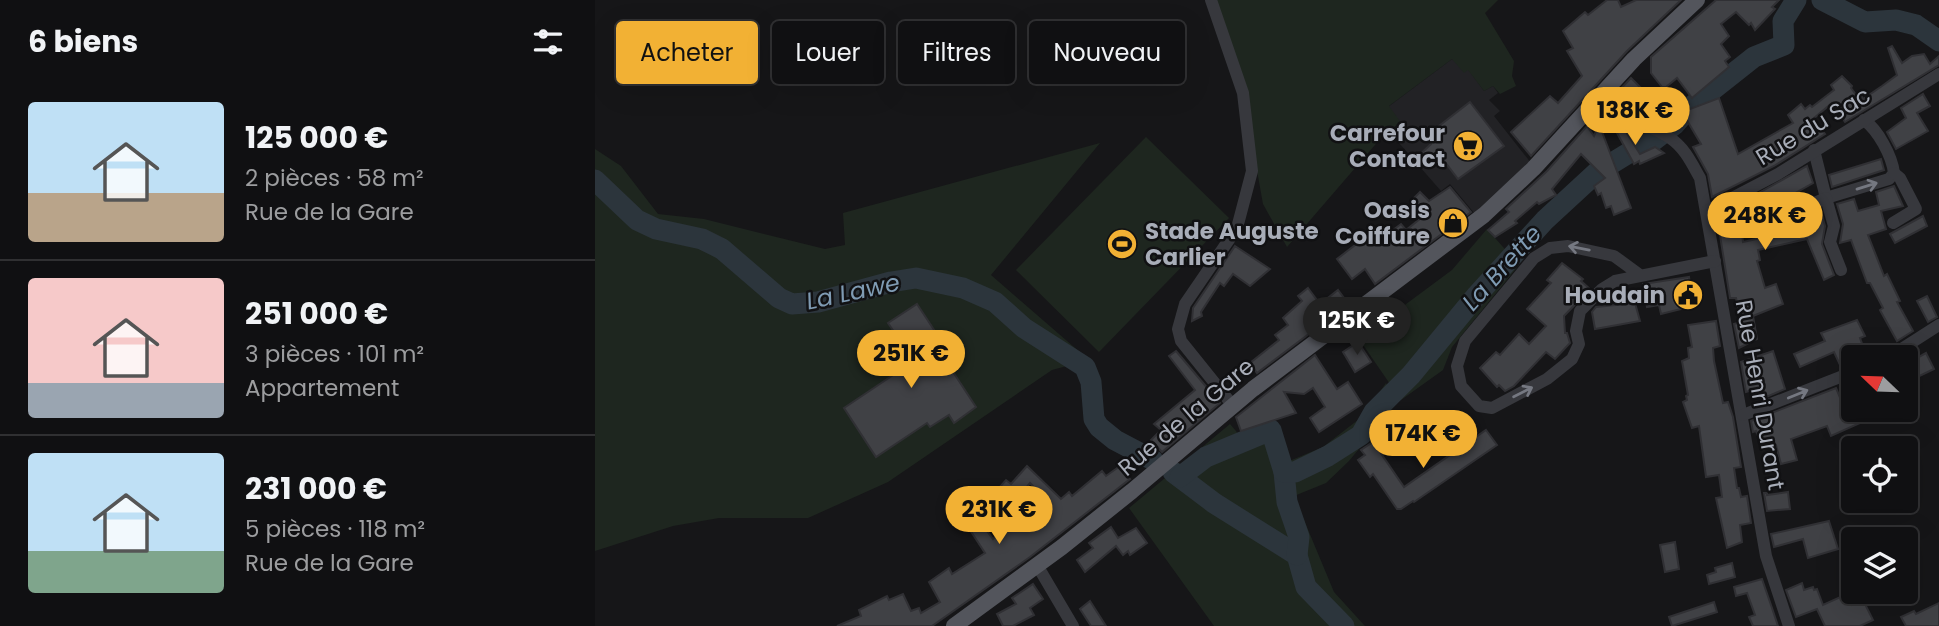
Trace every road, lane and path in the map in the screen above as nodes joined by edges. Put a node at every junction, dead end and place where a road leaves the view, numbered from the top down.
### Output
1 (1211, 0) edge
2 (1696, 0) edge
3 (1939, 74) edge
4 (1597, 97) junction
5 (1864, 120) junction
6 (1814, 150) junction
7 (1894, 173) junction
8 (1826, 198) junction
9 (1707, 211) junction
10 (1893, 223) dead end
11 (1758, 227) dead end
12 (1715, 261) junction
13 (1841, 270) dead end
14 (1640, 275) junction
15 (1939, 326) edge
16 (1908, 345) edge
17 (1841, 377) edge
18 (1234, 407) junction
19 (1743, 415) junction
20 (1037, 565) junction
21 (954, 626) edge
22 (1073, 626) edge
23 (1789, 626) edge

1 - 18 street
2 - 4 main road, Rue de la Gare
3 - 5 street, Rue du Sac
4 - 9 street, Rue Henri Durant
4 - 18 main road, Rue de la Gare
5 - 6 street, Rue du Sac
5 - 7 street
6 - 8 street
6 - 9 street, Rue du Sac
8 -> 7 street
7 - 10 street
8 - 11 street
8 - 13 street
9 - 12 street, Rue Henri Durant
12 - 14 street
12 - 19 street, Rue Henri Durant
14 -> 14 street
15 - 16 street
19 -> 17 street
18 - 20 main road, Rue de la Gare
19 - 23 street, Rue Henri Durant
20 - 21 main road, Rue de la Gare
20 - 22 street

